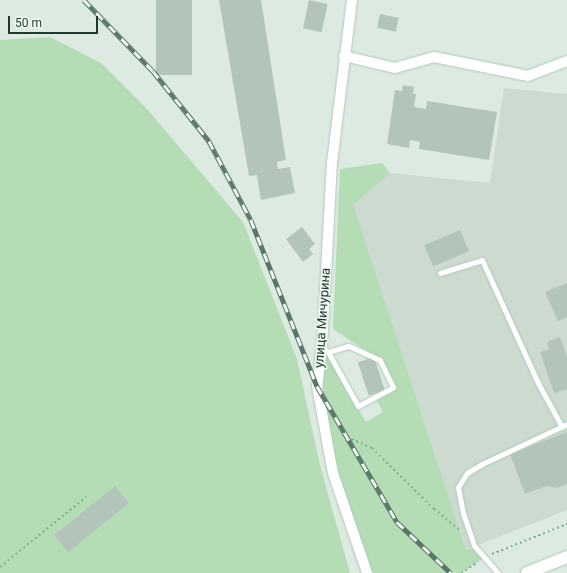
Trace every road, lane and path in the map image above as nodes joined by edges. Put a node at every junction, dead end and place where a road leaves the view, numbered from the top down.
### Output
1 (352, 0) edge
2 (344, 56) junction
3 (567, 61) edge
4 (440, 273) dead end
5 (325, 350) junction
6 (567, 424) edge
7 (562, 427) junction
8 (347, 437) dead end
9 (86, 497) dead end
10 (567, 524) edge
11 (472, 540) junction
12 (484, 557) junction
13 (567, 557) edge
14 (0, 567) edge
15 (367, 573) edge
16 (461, 573) edge
17 (498, 573) edge
18 (527, 573) edge

1 - 2 street, улица Мичурина
2 - 3 street
2 - 5 street, улица Мичурина
4 - 7 lane
5 - 5 lane
5 - 15 street, улица Мичурина
6 - 7 lane
7 - 11 lane
8 - 11 path
9 - 14 path
10 - 12 path
11 - 12 lane
12 - 16 path
12 - 17 lane
13 - 18 main road

